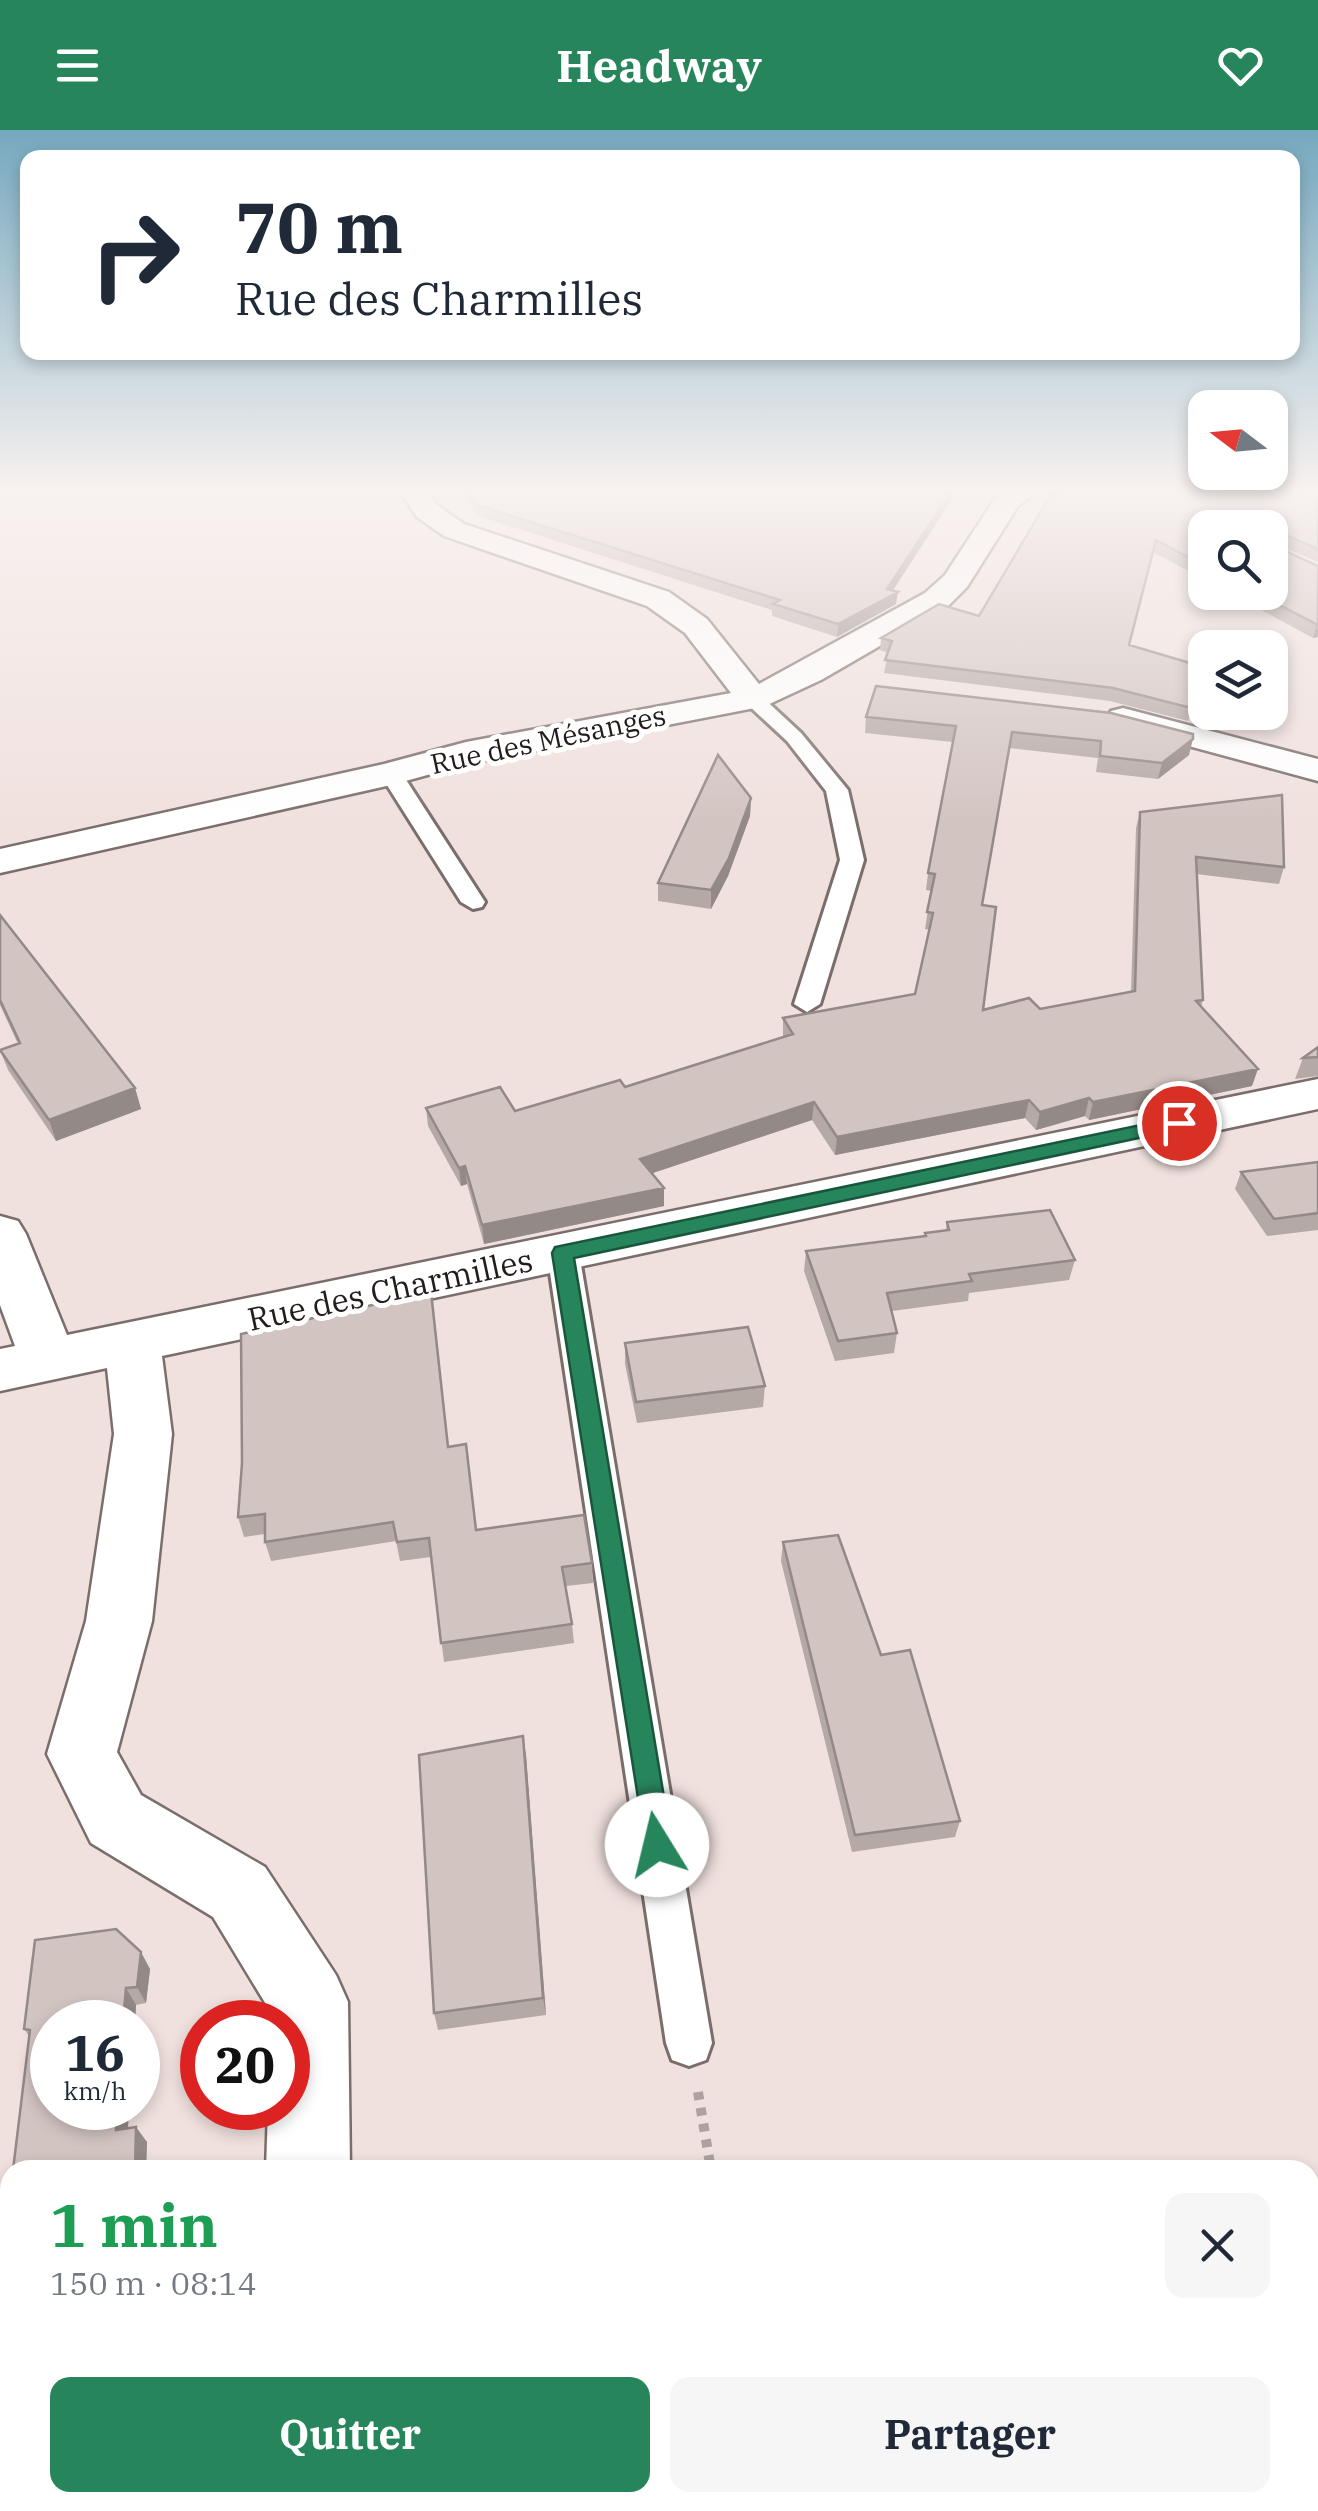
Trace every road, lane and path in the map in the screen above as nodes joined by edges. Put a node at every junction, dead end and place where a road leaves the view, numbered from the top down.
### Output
1 (661, 601) edge
2 (934, 601) edge
3 (808, 673) junction
4 (846, 684) dead end
5 (754, 698) junction
6 (1092, 712) edge
7 (1318, 770) edge
8 (391, 774) junction
9 (0, 861) edge
10 (474, 902) dead end
11 (807, 1004) dead end
12 (1318, 1094) edge
13 (0, 1234) edge
14 (563, 1253) junction
15 (132, 1342) junction
16 (24, 1366) edge
17 (689, 2042) joint
18 (308, 2160) edge
19 (709, 2160) edge

1 - 5 street
2 - 3 street, Rue des Mésanges
3 - 4 street
3 - 5 street, Rue des Mésanges
5 - 8 street, Rue des Mésanges
5 - 11 lane
6 - 7 street
8 - 9 street, Rue des Mésanges
8 - 10 lane
12 - 14 street, Rue des Charmilles
13 - 16 street
14 - 15 street, Rue des Charmilles
14 - 17 lane
15 - 16 street, Rue des Charmilles
15 - 18 street
17 - 19 path

